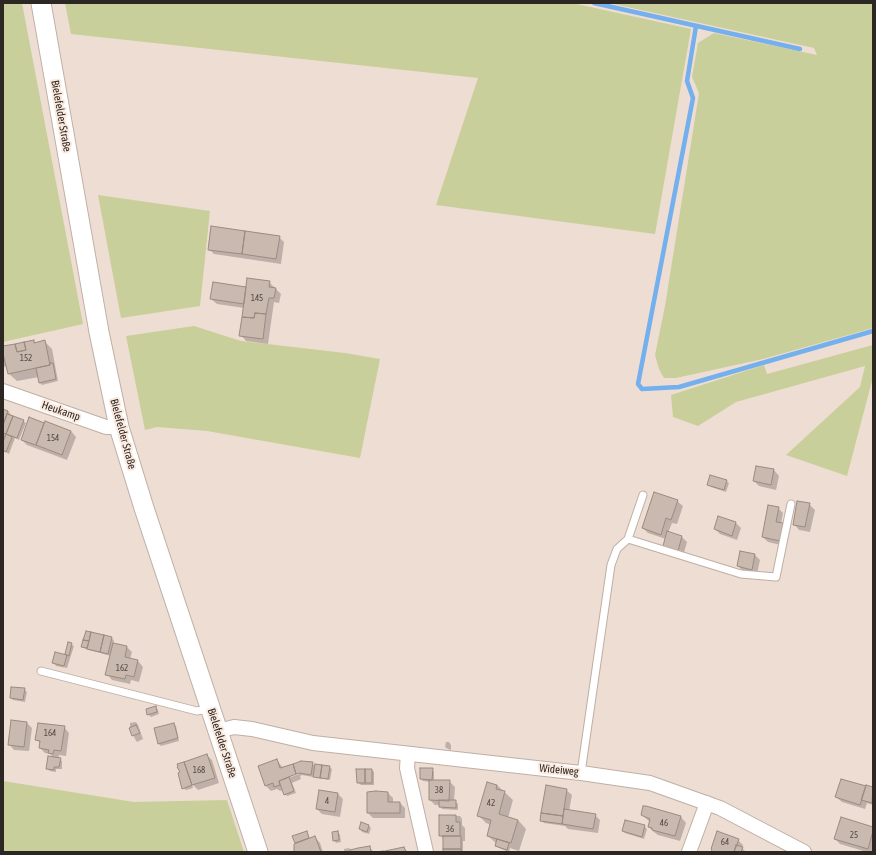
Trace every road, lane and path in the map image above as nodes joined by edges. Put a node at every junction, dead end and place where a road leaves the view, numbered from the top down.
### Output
1 (41, 3) edge
2 (3, 391) edge
3 (119, 427) junction
4 (643, 495) dead end
5 (791, 504) dead end
6 (628, 539) junction
7 (41, 670) dead end
8 (210, 708) junction
9 (218, 731) junction
10 (408, 754) junction
11 (581, 772) junction
12 (707, 803) junction
13 (258, 852) edge
14 (426, 852) edge
15 (688, 852) edge
16 (804, 852) edge

1 - 3 main road, Bielefelder Straße
2 - 3 street, Heukamp
3 - 8 main road, Bielefelder Straße
4 - 6 lane
5 - 6 lane
6 - 11 lane
7 - 8 lane
8 - 9 main road, Bielefelder Straße
9 - 10 street, Wideiweg
9 - 13 main road, Bielefelder Straße
10 - 11 street, Wideiweg
10 - 14 street
11 - 12 street, Wideiweg
12 - 15 street
12 - 16 street, Wideiweg

